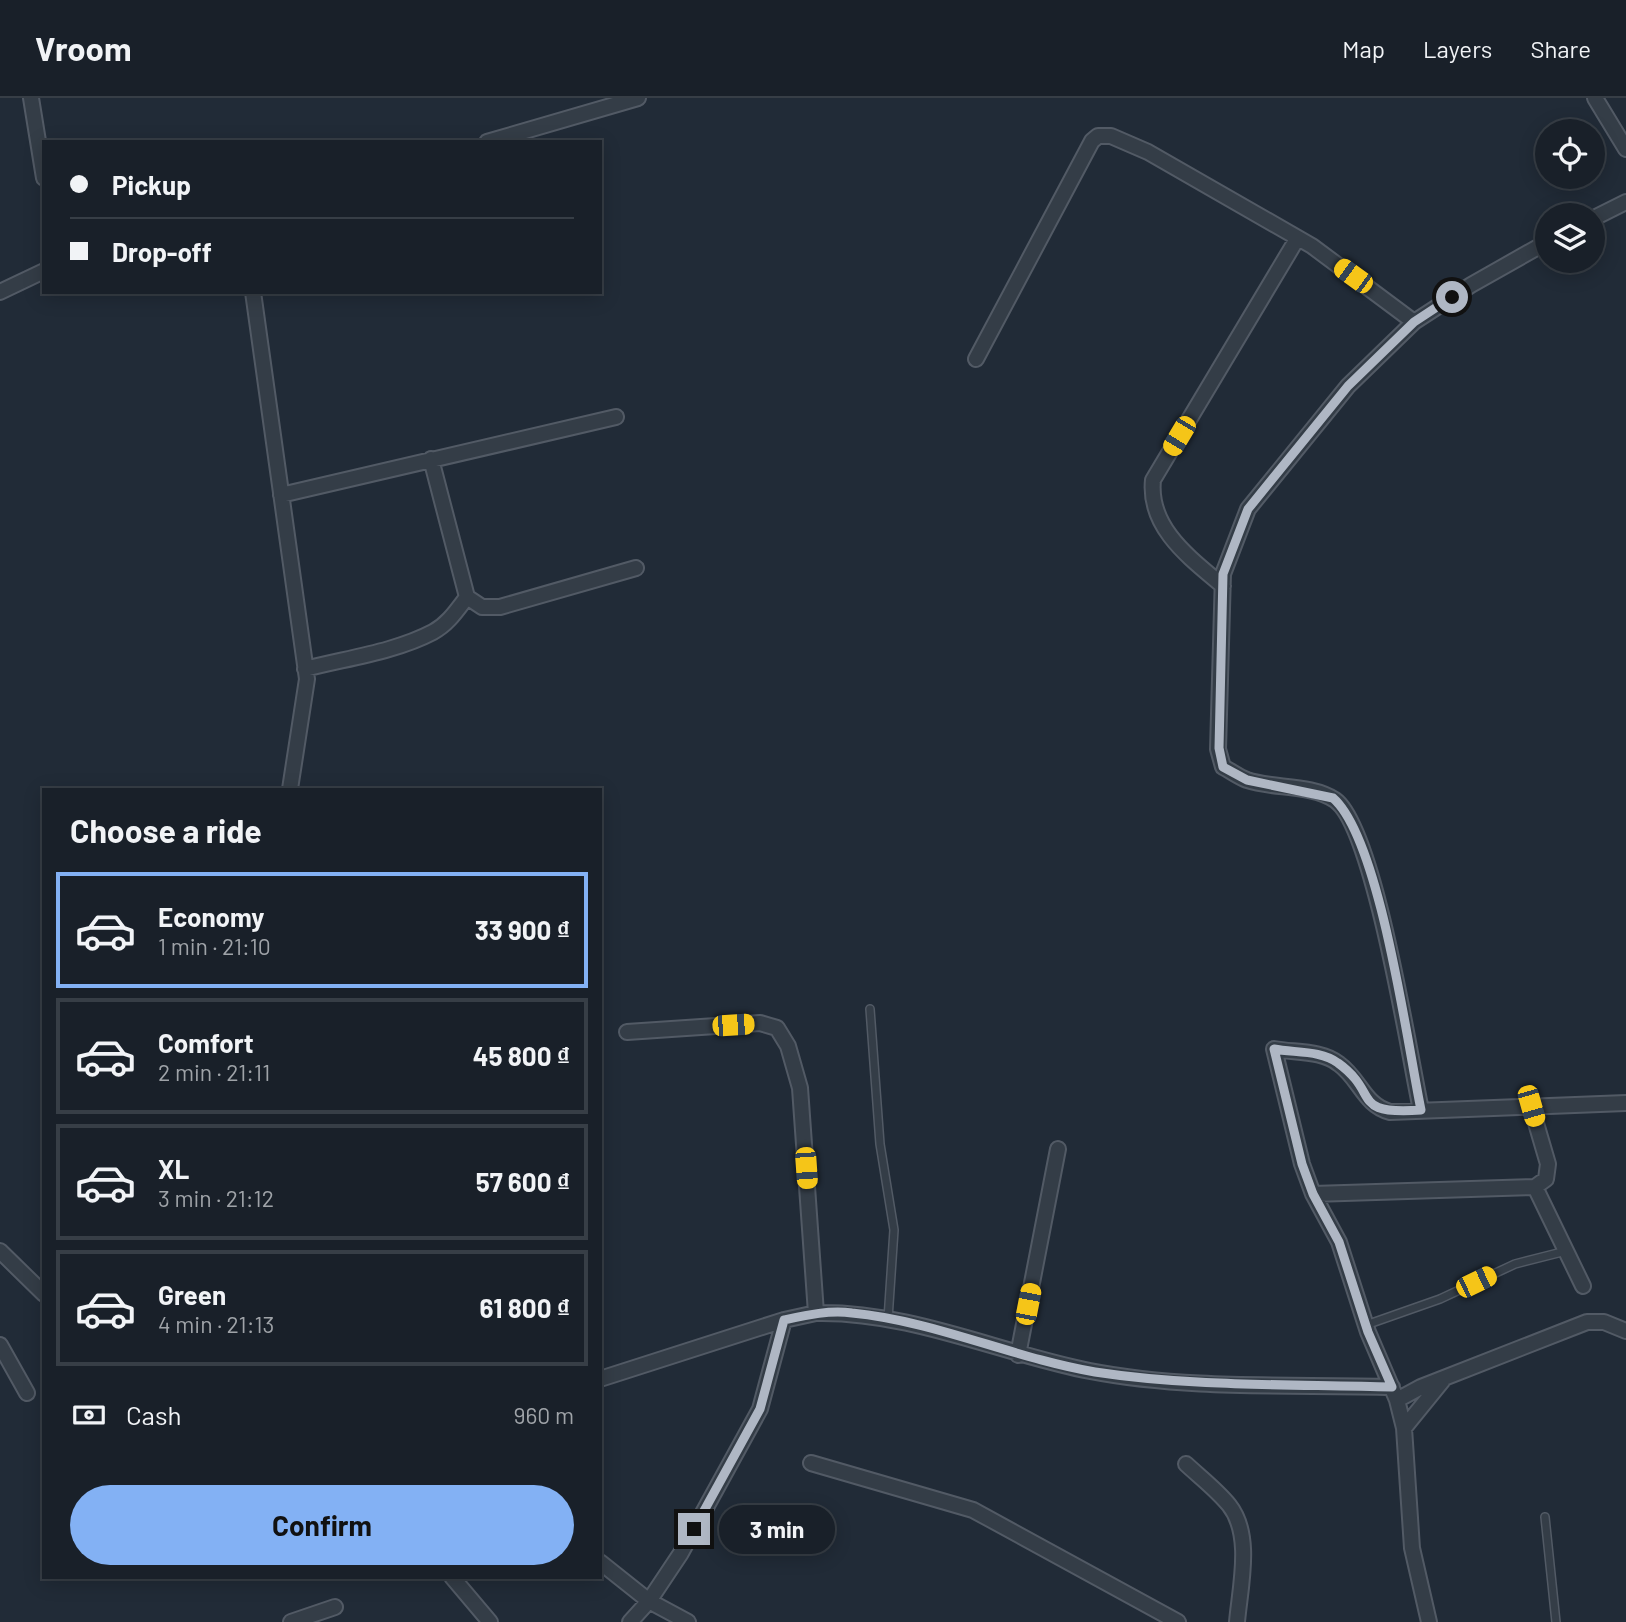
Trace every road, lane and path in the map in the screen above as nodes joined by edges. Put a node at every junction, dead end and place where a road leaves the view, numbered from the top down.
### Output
1 (31, 98) edge
2 (638, 98) edge
3 (1595, 98) edge
4 (494, 140) edge
5 (1626, 149) edge
6 (42, 165) edge
7 (1626, 202) edge
8 (1605, 212) edge
9 (1297, 239) junction
10 (1535, 249) edge
11 (42, 272) edge
12 (0, 292) edge
13 (253, 294) edge
14 (1414, 322) junction
15 (976, 359) dead end
16 (617, 417) dead end
17 (430, 459) junction
18 (281, 495) junction
19 (636, 568) dead end
20 (1223, 586) junction
21 (467, 597) junction
22 (305, 669) junction
23 (290, 788) edge
24 (870, 1009) dead end
25 (626, 1032) dead end
26 (1626, 1103) edge
27 (1531, 1106) junction
28 (1421, 1110) junction
29 (1058, 1149) dead end
30 (1535, 1188) junction
31 (1313, 1194) junction
32 (0, 1251) edge
33 (1566, 1251) junction
34 (1583, 1286) dead end
35 (42, 1292) edge
36 (817, 1313) junction
37 (784, 1320) junction
38 (888, 1320) junction
39 (1365, 1325) junction
40 (1626, 1331) edge
41 (0, 1345) edge
42 (1018, 1355) junction
43 (602, 1378) edge
44 (1444, 1378) junction
45 (27, 1393) dead end
46 (1394, 1394) junction
47 (1404, 1427) junction
48 (811, 1463) dead end
49 (1186, 1464) dead end
50 (1545, 1517) dead end
51 (602, 1564) edge
52 (455, 1579) edge
53 (649, 1601) junction
54 (335, 1607) dead end
55 (294, 1622) edge
56 (490, 1622) edge
57 (630, 1622) edge
58 (663, 1622) edge
59 (688, 1622) edge
60 (1178, 1622) edge
61 (1237, 1622) edge
62 (1429, 1622) edge
63 (1556, 1622) edge

1 - 6 street
2 - 4 street
3 - 5 street
7 - 8 street
9 - 14 street
9 - 15 street
9 - 20 street
10 - 14 street
11 - 12 street
13 - 18 street
14 - 20 street
16 - 17 street
17 - 18 street
17 - 21 street
18 - 22 street
19 - 21 street
20 - 28 street
21 - 22 street
22 - 23 street
24 - 38 lane
25 - 36 street
26 - 27 street
27 - 28 street
27 - 30 street
28 - 31 street
29 - 42 street
30 - 31 street
30 - 33 street
31 - 39 street
32 - 35 street
33 - 34 street
33 - 39 lane
36 - 37 street
36 - 38 street
37 - 43 street
37 - 53 street
38 - 42 street
39 - 46 street
40 - 44 street
41 - 45 street
42 - 46 street
44 - 46 street
44 - 47 street
46 - 47 street
47 - 62 street
48 - 60 street
49 - 61 street
50 - 63 lane
51 - 53 street
52 - 56 street
53 - 57 street
53 - 58 street
53 - 59 street
54 - 55 street

